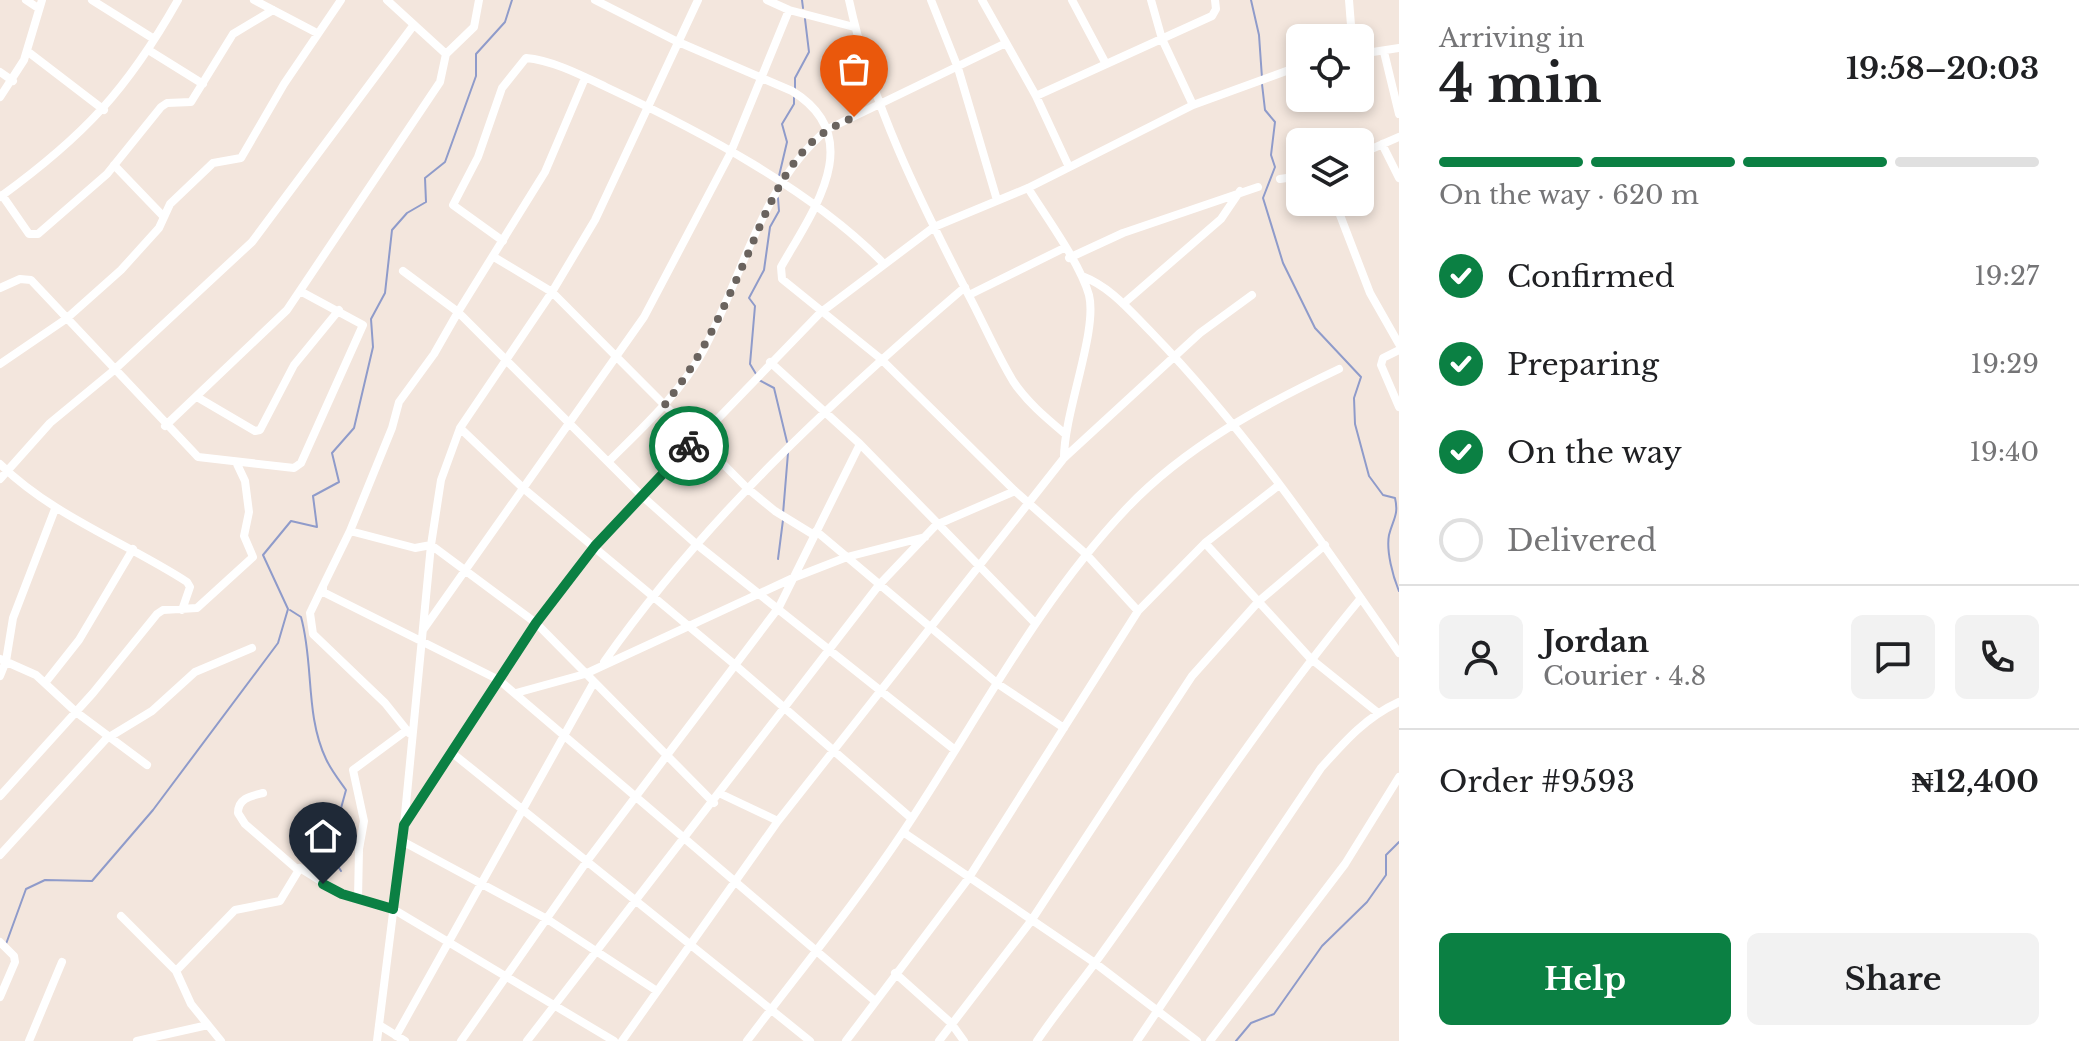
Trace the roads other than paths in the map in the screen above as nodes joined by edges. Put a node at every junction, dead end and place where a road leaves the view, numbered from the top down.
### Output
1 (26, 0) edge
2 (92, 0) edge
3 (178, 0) edge
4 (255, 0) edge
5 (341, 0) edge
6 (387, 0) edge
7 (479, 0) edge
8 (595, 0) edge
9 (698, 0) edge
10 (767, 0) edge
11 (849, 0) edge
12 (931, 0) edge
13 (982, 0) edge
14 (1072, 0) edge
15 (1151, 0) edge
16 (1215, 0) edge
17 (1349, 0) edge
18 (40, 4) edge
19 (273, 10) junction
20 (789, 10) junction
21 (1351, 24) edge
22 (413, 26) junction
23 (854, 27) junction
24 (317, 33) junction
25 (154, 39) junction
26 (1162, 39) junction
27 (676, 41) junction
28 (1006, 43) junction
29 (1399, 48) edge
30 (27, 51) junction
31 (150, 51) junction
32 (1384, 52) junction
33 (1374, 53) edge
34 (446, 54) junction
35 (1106, 64) junction
36 (958, 68) junction
37 (1286, 70) edge
38 (0, 72) edge
39 (585, 78) junction
40 (759, 80) junction
41 (13, 81) junction
42 (203, 84) junction
43 (1036, 96) junction
44 (0, 97) edge
45 (881, 105) junction
46 (1193, 105) junction
47 (647, 106) junction
48 (104, 110) junction
49 (1399, 114) edge
50 (828, 129) junction
51 (1399, 137) edge
52 (1382, 144) junction
53 (1374, 148) edge
54 (730, 154) junction
55 (114, 165) junction
56 (1069, 167) junction
57 (1286, 178) edge
58 (1399, 178) edge
59 (1280, 179) dead end
60 (783, 183) junction
61 (1258, 187) dead end
62 (1028, 188) junction
63 (1240, 191) junction
64 (1, 196) edge
65 (997, 200) junction
66 (816, 207) junction
67 (163, 216) junction
68 (1340, 216) edge
69 (934, 227) junction
70 (503, 241) junction
71 (1064, 248) junction
72 (494, 257) junction
73 (1069, 258) junction
74 (884, 264) junction
75 (403, 271) dead end
76 (1082, 276) junction
77 (0, 288) edge
78 (300, 291) junction
79 (967, 291) junction
80 (552, 292) junction
81 (1252, 295) dead end
82 (1123, 304) junction
83 (339, 310) junction
84 (458, 312) junction
85 (820, 313) junction
86 (66, 319) junction
87 (1399, 347) edge
88 (616, 354) junction
89 (1174, 356) junction
90 (506, 358) junction
91 (881, 359) junction
92 (770, 362) junction
93 (0, 364) edge
94 (1339, 369) dead end
95 (113, 371) junction
96 (197, 397) junction
97 (665, 404) junction
98 (1399, 407) edge
99 (826, 413) junction
100 (568, 423) junction
101 (1232, 425) junction
102 (165, 426) junction
103 (460, 428) junction
104 (1064, 433) junction
105 (697, 438) junction
106 (860, 444) junction
107 (1064, 458) junction
108 (608, 462) junction
109 (237, 464) junction
110 (3, 468) edge
111 (0, 479) edge
112 (1279, 485) junction
113 (523, 488) junction
114 (747, 488) junction
115 (1015, 491) junction
116 (642, 496) junction
117 (1030, 501) junction
118 (55, 509) junction
119 (936, 525) junction
120 (350, 531) junction
121 (815, 533) junction
122 (926, 536) junction
123 (695, 543) junction
124 (1205, 543) junction
125 (431, 545) junction
126 (1325, 545) junction
127 (595, 546) junction
128 (133, 549) junction
129 (1086, 554) junction
130 (847, 557) junction
131 (977, 567) junction
132 (465, 569) junction
133 (793, 578) junction
134 (879, 585) junction
135 (323, 586) junction
136 (652, 594) junction
137 (763, 594) junction
138 (1361, 598) junction
139 (1259, 601) junction
140 (779, 607) junction
141 (182, 610) junction
142 (1138, 611) junction
143 (536, 623) junction
144 (1035, 623) junction
145 (690, 626) junction
146 (929, 628) junction
147 (422, 632) junction
148 (420, 643) junction
149 (252, 648) dead end
150 (829, 649) junction
151 (1399, 653) edge
152 (1310, 658) junction
153 (3, 660) edge
154 (604, 662) junction
155 (734, 664) junction
156 (585, 674) junction
157 (0, 676) edge
158 (499, 680) junction
159 (594, 682) junction
160 (45, 683) junction
161 (998, 684) junction
162 (880, 690) junction
163 (516, 693) junction
164 (1399, 702) edge
165 (784, 709) junction
166 (76, 712) junction
167 (1377, 712) junction
168 (1064, 728) junction
169 (409, 733) junction
170 (565, 735) junction
171 (110, 736) junction
172 (955, 750) junction
173 (451, 752) junction
174 (833, 752) junction
175 (664, 754) junction
176 (147, 765) dead end
177 (1399, 777) edge
178 (263, 793) dead end
179 (721, 794) junction
180 (635, 795) junction
181 (0, 796) edge
182 (714, 803) junction
183 (524, 808) junction
184 (911, 818) junction
185 (778, 821) junction
186 (404, 825) junction
187 (903, 832) junction
188 (685, 838) junction
189 (402, 841) junction
190 (0, 855) edge
191 (587, 861) junction
192 (298, 870) junction
193 (737, 879) junction
194 (968, 879) junction
195 (482, 883) junction
196 (358, 899) junction
197 (634, 900) junction
198 (393, 909) junction
199 (121, 916) dead end
200 (547, 919) junction
201 (1031, 921) junction
202 (0, 942) edge
203 (451, 942) junction
204 (690, 946) junction
205 (816, 948) junction
206 (595, 951) junction
207 (62, 962) dead end
208 (1095, 963) junction
209 (176, 971) junction
210 (895, 973) junction
211 (507, 978) junction
212 (657, 991) junction
213 (0, 997) edge
214 (875, 1001) junction
215 (554, 1004) junction
216 (1160, 1009) junction
217 (770, 1010) junction
218 (951, 1023) junction
219 (208, 1025) junction
220 (379, 1025) junction
221 (191, 1029) junction
222 (396, 1036) junction
223 (29, 1041) edge
224 (137, 1041) edge
225 (181, 1041) edge
226 (221, 1041) edge
227 (377, 1041) edge
228 (405, 1041) edge
229 (461, 1041) edge
230 (527, 1041) edge
231 (614, 1041) edge
232 (622, 1041) edge
233 (747, 1041) edge
234 (810, 1041) edge
235 (846, 1041) edge
236 (939, 1041) edge
237 (964, 1041) edge
238 (1037, 1041) edge
239 (1137, 1041) edge
240 (1197, 1041) edge
241 (1210, 1041) edge

1 - 18 street
2 - 25 street
3 - 25 street
4 - 19 street
5 - 24 street
6 - 22 street
7 - 34 street
8 - 27 street
9 - 27 street
10 - 20 street
11 - 23 street
12 - 36 street
13 - 28 street
14 - 35 street
15 - 26 street
16 - 26 street
17 - 21 street
18 - 30 street
19 - 24 street
19 - 42 street
20 - 23 street
20 - 40 street
22 - 34 street
22 - 95 street
23 - 45 street
24 - 67 street
25 - 31 street
26 - 35 street
26 - 46 street
27 - 40 street
27 - 47 street
28 - 36 street
28 - 43 street
29 - 32 street
30 - 41 street
30 - 48 street
31 - 42 street
31 - 48 street
32 - 33 street
32 - 49 street
34 - 78 street
35 - 43 street
36 - 45 street
36 - 65 street
37 - 46 street
38 - 41 street
39 - 47 street
39 - 70 street
39 - 70 street
40 - 50 street
40 - 54 street
41 - 44 street
42 - 55 street
43 - 56 street
45 - 50 street
45 - 69 street
46 - 56 street
47 - 54 street
47 - 80 street
48 - 64 street
50 - 60 street
50 - 66 street
51 - 52 street
52 - 53 street
52 - 58 street
54 - 60 street
54 - 88 street
55 - 64 street
55 - 67 street
56 - 62 street
57 - 59 street
60 - 66 street
60 - 97 street
61 - 63 street
62 - 65 street
62 - 71 street
63 - 73 street
63 - 82 street
65 - 69 street
66 - 74 street
66 - 85 street
67 - 86 street
68 - 87 street
69 - 74 street
69 - 79 street
70 - 72 street
71 - 73 street
71 - 79 street
72 - 80 street
72 - 84 street
73 - 76 street
74 - 85 street
75 - 84 street
76 - 82 street
76 - 104 street
77 - 86 street
78 - 83 street
78 - 96 street
79 - 91 street
79 - 104 street
80 - 88 street
80 - 90 street
81 - 89 street
82 - 89 street
83 - 96 street
83 - 109 street
84 - 90 street
84 - 120 street
85 - 91 street
85 - 92 street
86 - 93 street
86 - 95 street
87 - 98 street
88 - 97 street
88 - 100 street
89 - 101 street
89 - 107 street
90 - 100 street
90 - 103 street
91 - 99 street
91 - 115 street
92 - 99 street
92 - 105 street
94 - 101 street
95 - 102 street
95 - 110 street
96 - 102 street
97 - 105 street
97 - 108 street
99 - 106 street
99 - 114 street
100 - 108 street
100 - 113 street
101 - 112 street
101 - 129 street
102 - 109 street
103 - 113 street
103 - 125 street
104 - 107 street
105 - 114 street
105 - 116 street
106 - 119 street
106 - 121 street
107 - 117 street
108 - 116 street
109 - 141 street
110 - 111 street
110 - 118 street
112 - 124 street
112 - 126 street
113 - 127 street
113 - 132 street
114 - 121 street
114 - 123 street
115 - 117 street
115 - 119 street
116 - 123 street
116 - 127 street
117 - 129 street
117 - 131 street
118 - 128 street
118 - 153 street
119 - 122 street
119 - 131 street
120 - 125 street
120 - 135 street
121 - 130 street
121 - 133 street
122 - 130 street
122 - 134 street
123 - 136 street
123 - 137 street
124 - 139 street
124 - 142 street
125 - 132 street
125 - 147 street
126 - 138 street
126 - 139 street
127 - 136 street
127 - 143 street
128 - 141 street
128 - 160 street
129 - 142 street
129 - 144 street
130 - 133 street
130 - 134 street
131 - 144 street
131 - 146 street
132 - 143 street
132 - 147 street
133 - 137 street
133 - 140 street
134 - 146 street
134 - 150 street
135 - 148 street
135 - 169 street
136 - 145 street
136 - 154 street
137 - 140 street
137 - 145 street
138 - 151 street
138 - 152 street
139 - 152 street
139 - 201 street
140 - 150 street
140 - 155 street
141 - 166 street
142 - 168 street
143 - 156 street
143 - 158 street
144 - 161 street
145 - 154 street
145 - 155 street
146 - 161 street
146 - 162 street
147 - 148 street
148 - 158 street
148 - 169 street
149 - 171 street
150 - 162 street
150 - 165 street
152 - 167 street
152 - 208 street
153 - 157 street
153 - 160 street
154 - 156 street
155 - 165 street
155 - 175 street
156 - 159 street
156 - 163 street
158 - 163 street
158 - 173 street
159 - 170 street
159 - 175 street
160 - 166 street
161 - 168 street
161 - 172 street
162 - 172 street
162 - 174 street
163 - 170 street
164 - 167 street
165 - 174 street
165 - 179 street
166 - 171 street
166 - 181 street
167 - 216 street
168 - 194 street
169 - 186 street
169 - 196 street
170 - 180 street
170 - 183 street
171 - 176 street
171 - 190 street
172 - 184 street
173 - 183 street
173 - 186 street
174 - 184 street
174 - 185 street
175 - 180 street
175 - 182 street
177 - 241 street
178 - 192 street
179 - 182 street
179 - 185 street
180 - 188 street
180 - 191 street
182 - 188 street
183 - 191 street
183 - 195 street
184 - 187 street
185 - 193 street
186 - 189 street
187 - 194 street
187 - 205 street
188 - 193 street
188 - 197 street
189 - 195 street
189 - 198 street
191 - 197 street
191 - 200 street
192 - 196 street
192 - 209 street
193 - 204 street
193 - 205 street
194 - 201 street
194 - 210 street
195 - 200 street
195 - 203 street
196 - 198 street
197 - 204 street
197 - 206 street
198 - 203 street
198 - 220 street
199 - 209 street
200 - 206 street
200 - 211 street
201 - 208 street
201 - 218 street
202 - 213 street
203 - 211 street
203 - 222 street
204 - 212 street
204 - 217 street
205 - 214 street
205 - 217 street
206 - 212 street
206 - 215 street
207 - 223 street
208 - 216 street
208 - 238 street
209 - 219 street
210 - 214 street
210 - 218 street
211 - 215 street
211 - 229 street
212 - 232 street
214 - 235 street
215 - 230 street
215 - 231 street
216 - 239 street
216 - 240 street
217 - 233 street
217 - 234 street
218 - 236 street
218 - 237 street
219 - 221 street
219 - 226 street
220 - 222 street
220 - 227 street
221 - 224 street
221 - 225 street
222 - 228 street

